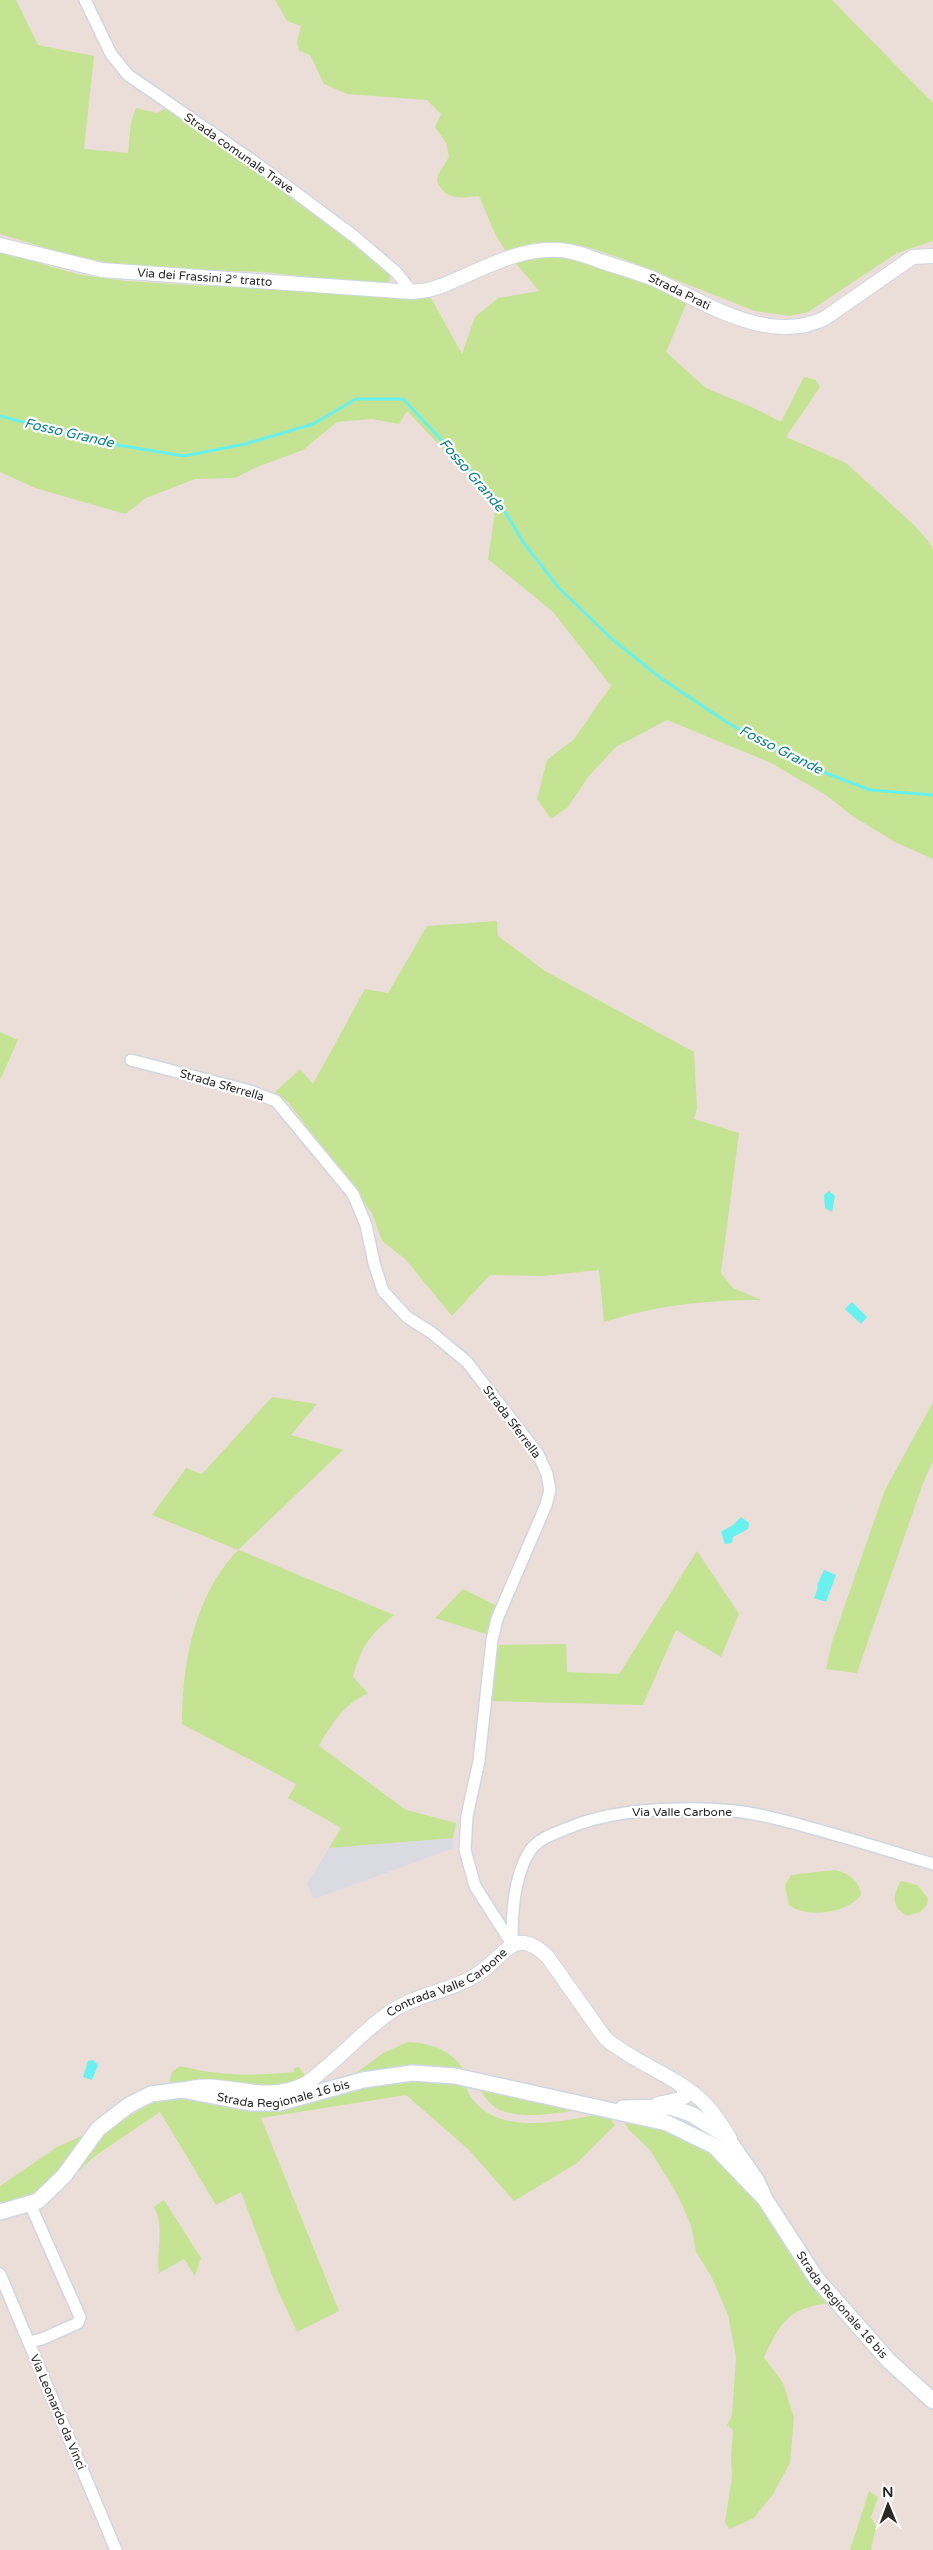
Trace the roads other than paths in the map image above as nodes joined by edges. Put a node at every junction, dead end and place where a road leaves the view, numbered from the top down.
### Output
1 (85, 0) edge
2 (0, 245) edge
3 (933, 248) edge
4 (926, 256) edge
5 (412, 292) junction
6 (131, 1060) dead end
7 (933, 1864) edge
8 (512, 1944) junction
9 (681, 2086) junction
10 (182, 2090) junction
11 (701, 2099) junction
12 (648, 2106) junction
13 (607, 2109) junction
14 (698, 2118) junction
15 (664, 2122) junction
16 (732, 2142) junction
17 (714, 2146) junction
18 (766, 2198) junction
19 (30, 2204) junction
20 (0, 2212) edge
21 (0, 2274) edge
22 (29, 2342) junction
23 (933, 2401) edge
24 (116, 2550) edge

1 - 5 street, Strada comunale Trave
2 - 5 street, Via dei Frassini 2° tratto
3 - 4 street
4 - 5 street, Strada Prati
6 - 8 street, Strada Sferrella
7 - 8 street, Via Valle Carbone
8 - 9 street, Contrada Valle Carbone
8 - 10 street, Contrada Valle Carbone
9 - 11 street, Contrada Valle Carbone
9 - 12 street
9 - 14 street
10 - 13 main road, Strada Regionale 16 bis
10 - 19 main road, Strada Regionale 16 bis
11 - 14 street
11 - 16 street, Contrada Valle Carbone
12 - 13 main road, Strada Regionale 16 bis
12 - 14 main road, Strada Regionale 16 bis
13 - 15 main road, Strada Regionale 16 bis
14 - 15 main road
14 - 16 main road, Strada Regionale 16 bis
14 - 17 main road
15 - 17 main road, Strada Regionale 16 bis
16 - 18 main road, Strada Regionale 16 bis
17 - 18 main road, Strada Regionale 16 bis
18 - 23 main road, Strada Regionale 16 bis
19 - 20 main road, Strada Regionale 16 bis
19 - 22 street
21 - 22 street, Via Leonardo da Vinci
22 - 24 street, Via Leonardo da Vinci

